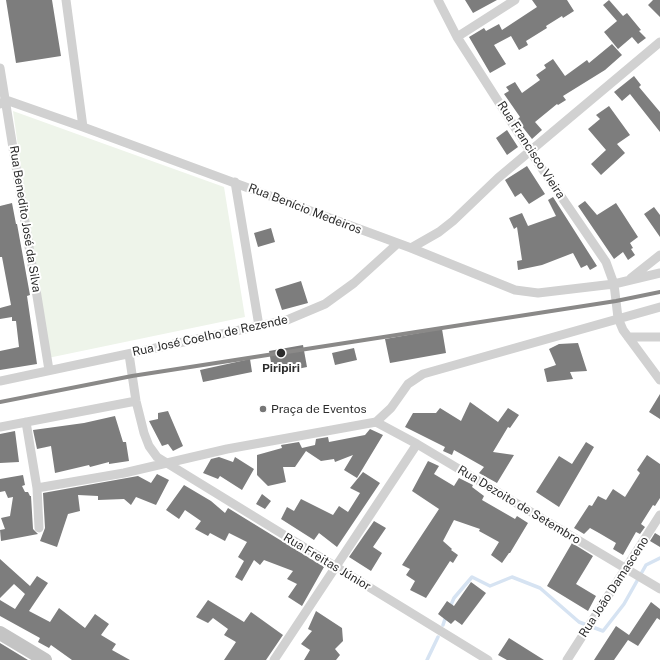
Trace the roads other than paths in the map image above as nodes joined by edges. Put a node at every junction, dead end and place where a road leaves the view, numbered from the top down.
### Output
1 (66, 0) edge
2 (438, 0) edge
3 (516, 0) edge
4 (458, 37) junction
5 (660, 42) edge
6 (0, 68) edge
7 (3, 102) edge
8 (83, 127) junction
9 (530, 151) junction
10 (235, 182) junction
11 (397, 244) junction
12 (411, 248) junction
13 (660, 255) edge
14 (660, 273) edge
15 (628, 280) junction
16 (614, 284) junction
17 (660, 307) edge
18 (618, 318) junction
19 (259, 326) junction
20 (660, 336) edge
21 (628, 337) junction
22 (129, 354) junction
23 (48, 370) junction
24 (660, 380) edge
25 (0, 381) edge
26 (136, 401) junction
27 (26, 422) junction
28 (376, 422) junction
29 (0, 427) edge
30 (417, 444) junction
31 (165, 463) junction
32 (37, 488) junction
33 (660, 515) edge
34 (39, 528) dead end
35 (336, 568) junction
36 (626, 569) junction
37 (660, 589) edge
38 (0, 633) edge
39 (44, 660) edge
40 (274, 660) edge
41 (488, 660) edge
42 (567, 660) edge

1 - 8 street
2 - 4 street, Rua Francisco Vieira
3 - 4 street
4 - 9 street, Rua Francisco Vieira
5 - 9 street
6 - 7 street, Rua Benedito José da Silva
7 - 8 street, Rua Benício Medeiros
7 - 23 street, Rua Benedito José da Silva
8 - 10 street, Rua Benício Medeiros
9 - 12 street
9 - 16 street, Rua Francisco Vieira
10 - 11 street, Rua Benício Medeiros
10 - 19 street
11 - 12 street, Rua Benício Medeiros
11 - 19 street, Rua José Coelho de Rezende
12 - 16 street, Rua Benício Medeiros
13 - 15 street
14 - 15 street, Rua Benício Medeiros
15 - 16 street, Rua Benício Medeiros
16 - 18 street, Rua Francisco Vieira
17 - 18 street
18 - 21 street
18 - 28 street
19 - 22 street, Rua José Coelho de Rezende
20 - 21 street
21 - 24 street
22 - 23 street, Rua José Coelho de Rezende
22 - 26 street, Rua Freitas Júnior
23 - 25 street, Rua José Coelho de Rezende
26 - 27 street
26 - 31 street, Rua Freitas Júnior
27 - 29 street
27 - 32 street
28 - 30 street, Rua Dezoito de Setembro
28 - 31 street
30 - 35 street
30 - 36 street, Rua Dezoito de Setembro
31 - 32 street
31 - 35 street, Rua Freitas Júnior
32 - 34 street
33 - 36 street, Rua João Damasceno
35 - 40 street
35 - 41 street, Rua Freitas Júnior
36 - 37 street, Rua Dezoito de Setembro
36 - 42 street, Rua João Damasceno
38 - 39 main road

